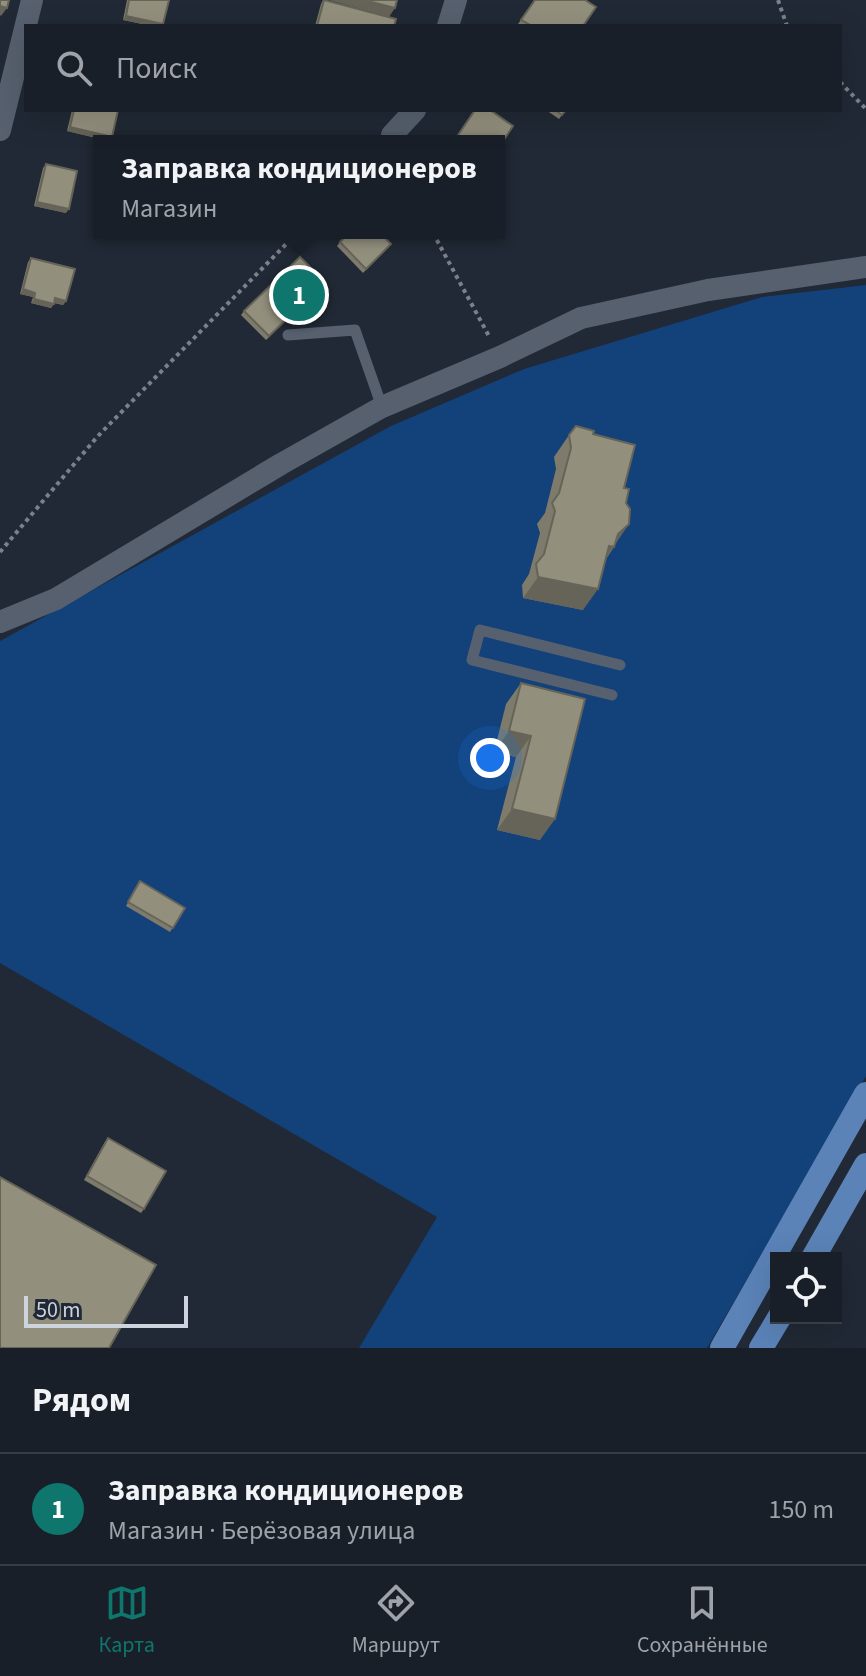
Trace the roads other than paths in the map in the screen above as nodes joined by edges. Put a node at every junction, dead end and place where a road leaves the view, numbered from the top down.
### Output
1 (32, 0) edge
2 (456, 0) edge
3 (26, 24) edge
4 (449, 24) edge
5 (24, 32) edge
6 (413, 112) edge
7 (0, 130) edge
8 (392, 135) dead end
9 (866, 267) edge
10 (288, 335) dead end
11 (382, 407) junction
12 (0, 622) edge
13 (620, 665) dead end
14 (612, 695) dead end
15 (866, 1094) edge
16 (866, 1165) edge
17 (816, 1252) edge
18 (775, 1324) edge
19 (722, 1348) edge
20 (761, 1348) edge

1 - 3 street
2 - 4 street
5 - 7 street
6 - 8 street
9 - 11 street
10 - 11 lane
11 - 12 street
13 - 14 lane
15 - 19 main road
16 - 17 main road
18 - 20 main road

